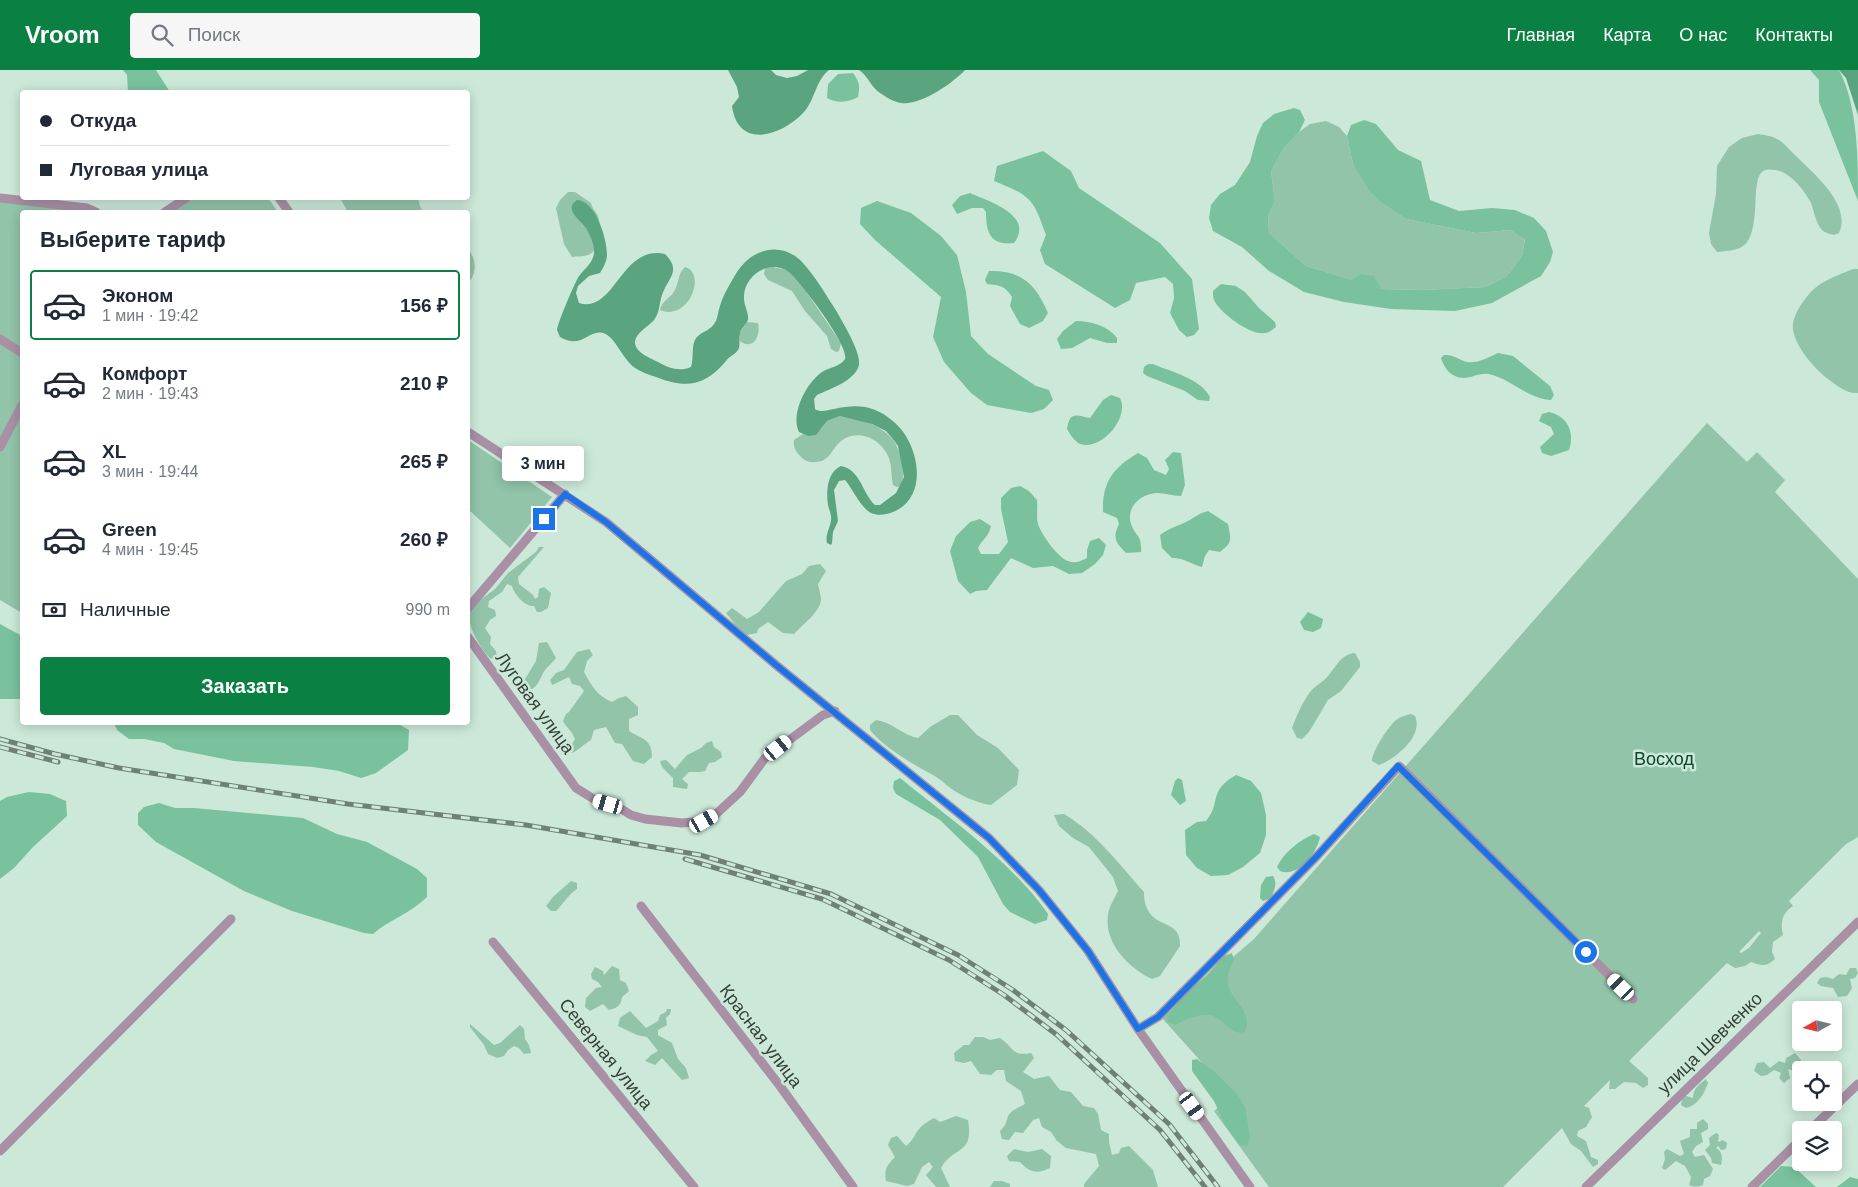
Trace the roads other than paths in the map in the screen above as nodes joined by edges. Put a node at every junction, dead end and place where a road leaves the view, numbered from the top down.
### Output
1 (0, 198) edge
2 (183, 200) edge
3 (92, 210) edge
4 (168, 210) edge
5 (0, 339) edge
6 (20, 352) edge
7 (20, 409) edge
8 (470, 433) edge
9 (0, 447) edge
10 (565, 494) junction
11 (470, 606) edge
12 (470, 640) edge
13 (835, 711) junction
14 (641, 906) dead end
15 (231, 919) dead end
16 (1858, 922) edge
17 (493, 942) dead end
18 (1632, 998) dead end
19 (1138, 1029) junction
20 (1858, 1084) edge
21 (1819, 1121) edge
22 (1792, 1148) edge
23 (0, 1151) edge
24 (694, 1187) edge
25 (853, 1187) edge
26 (1250, 1187) edge
27 (1586, 1187) edge
28 (1752, 1187) edge

1 - 3 street
2 - 4 street
5 - 6 street
7 - 9 street
8 - 10 street
10 - 11 street
10 - 13 street
12 - 13 street, Луговая улица
13 - 19 street
14 - 25 street, Красная улица
15 - 23 street
16 - 27 street, улица Шевченко
17 - 24 street, Северная улица
18 - 19 street
19 - 26 street
20 - 21 street
22 - 28 street

